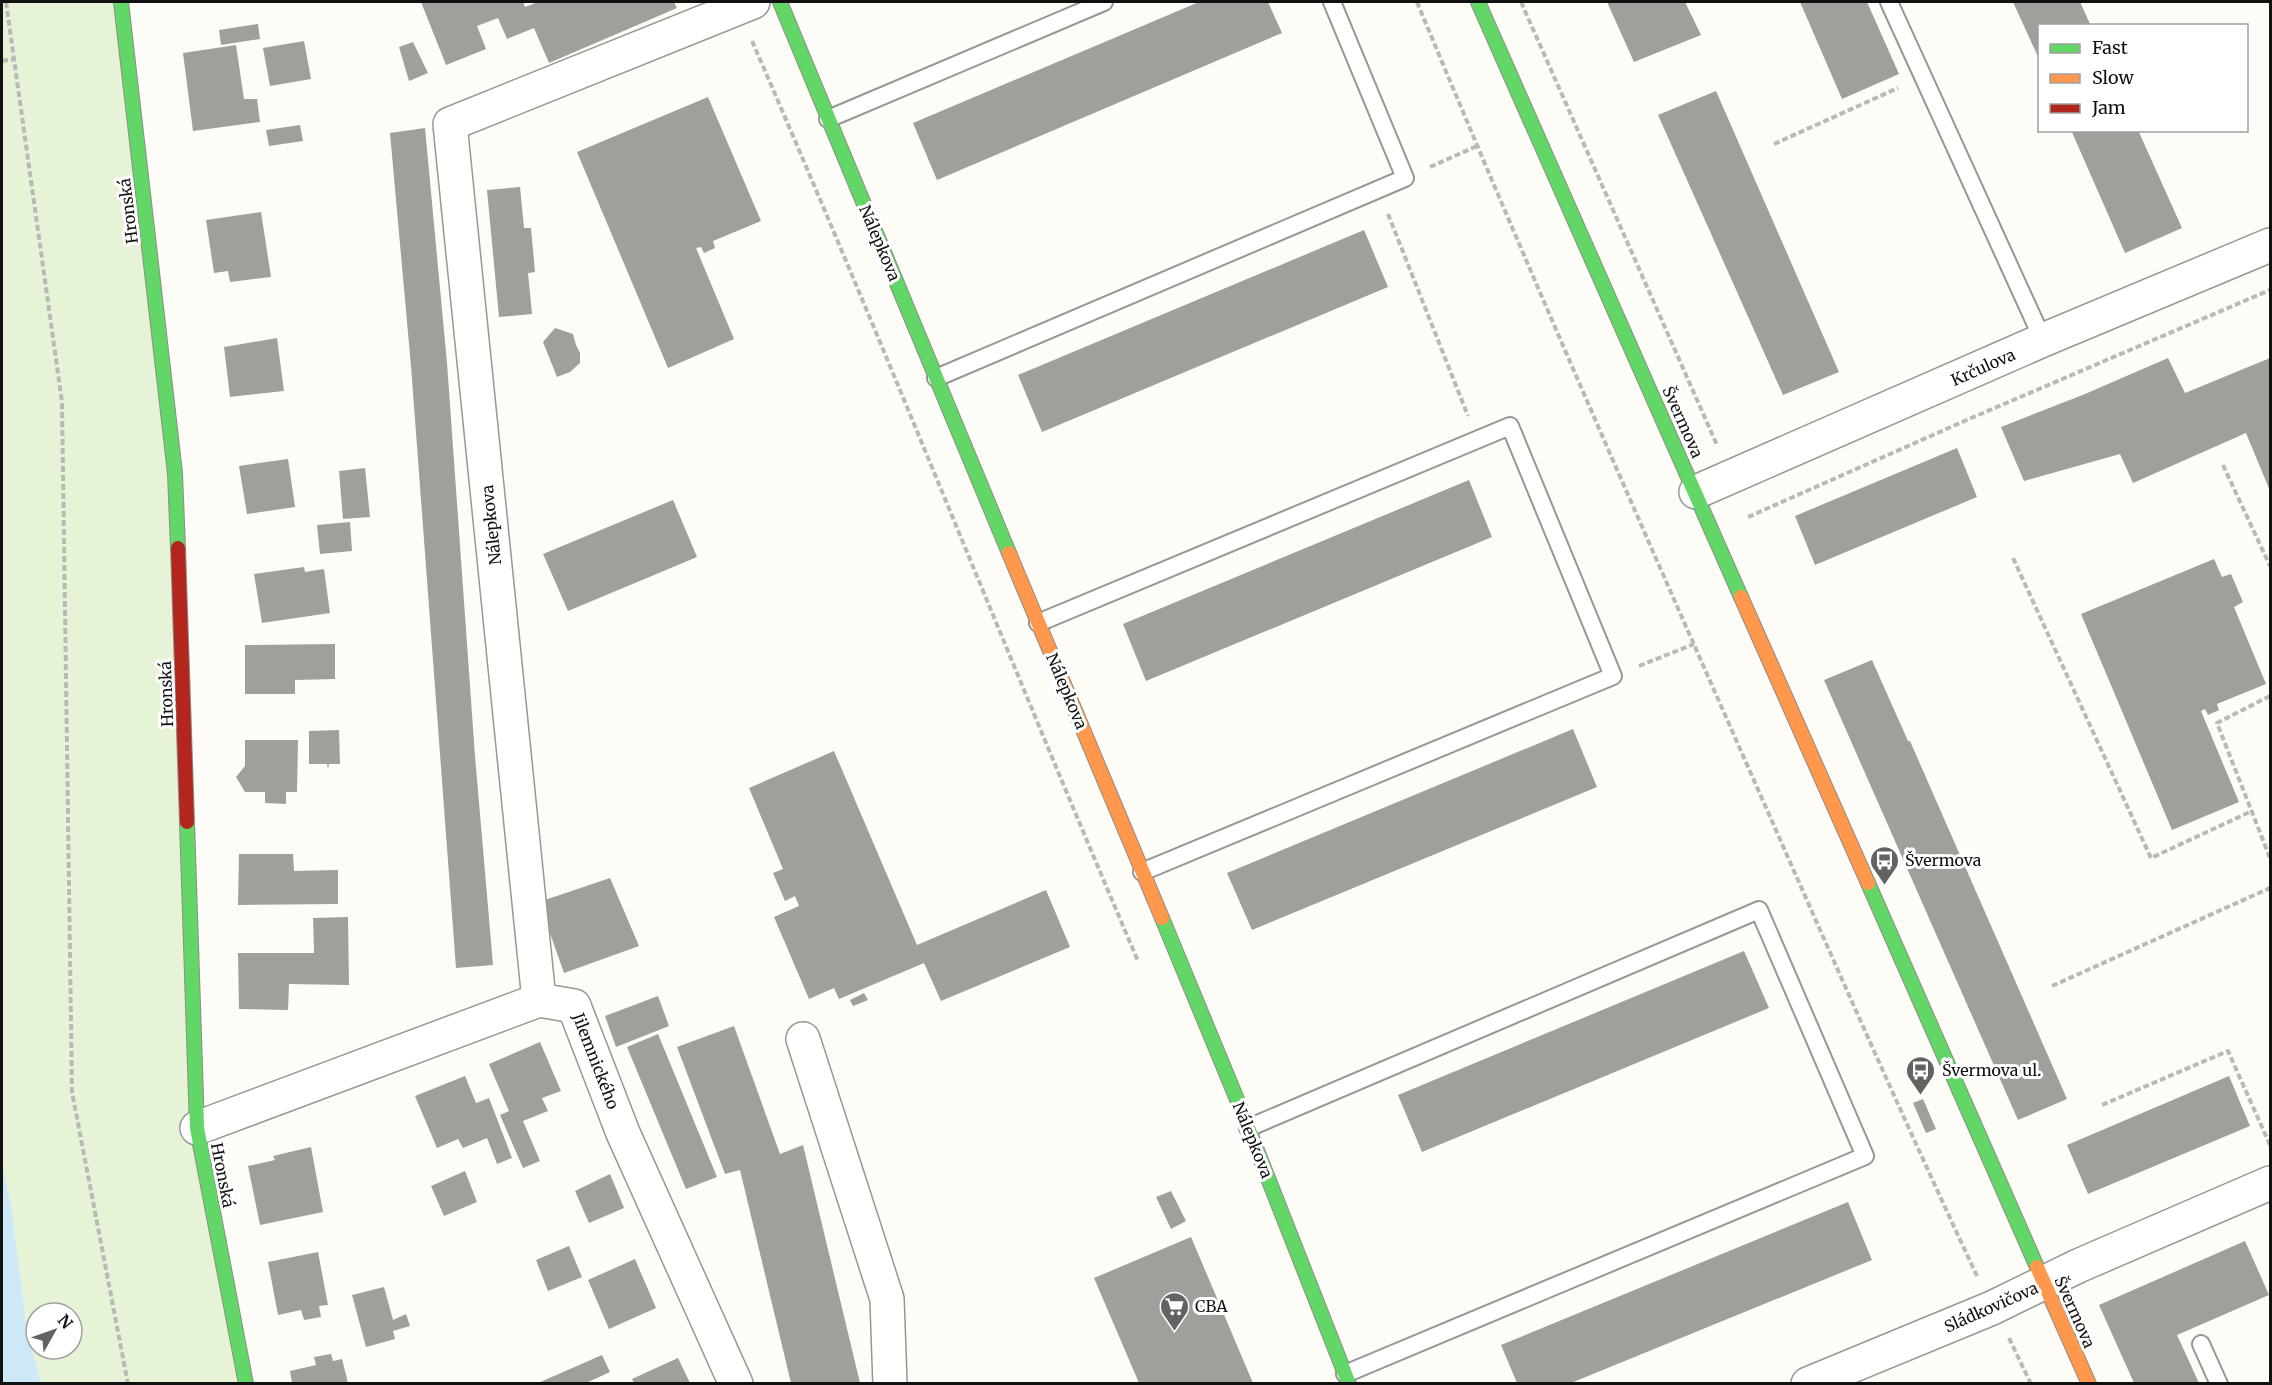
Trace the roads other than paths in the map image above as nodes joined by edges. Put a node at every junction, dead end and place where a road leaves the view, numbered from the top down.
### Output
1 (121, 2) edge
2 (780, 2) edge
3 (1104, 2) edge
4 (1332, 2) edge
5 (1478, 2) edge
6 (1890, 2) edge
7 (745, 5) edge
8 (828, 119) junction
9 (2271, 244) edge
10 (2043, 340) junction
11 (936, 378) junction
12 (1696, 492) junction
13 (1038, 623) junction
14 (1142, 872) junction
15 (539, 1000) junction
16 (803, 1039) dead end
17 (198, 1128) junction
18 (1248, 1128) junction
19 (2271, 1183) edge
20 (2045, 1283) junction
21 (2201, 1344) dead end
22 (1347, 1379) edge
23 (246, 1383) edge
24 (736, 1383) edge
25 (890, 1383) edge
26 (1808, 1383) edge
27 (2089, 1383) edge
28 (2219, 1383) edge

1 - 17 street, Hronská
2 - 8 street, Nálepkova
3 - 8 lane
4 - 11 lane
5 - 12 street, Švermova
6 - 10 lane
7 - 15 street, Nálepkova
8 - 11 street, Nálepkova
9 - 10 street, Krčulova
10 - 12 street, Krčulova
11 - 13 street, Nálepkova
12 - 20 street, Švermova
13 - 14 street, Nálepkova
13 - 14 lane
14 - 18 street, Nálepkova
15 - 17 street
15 - 24 street, Jilemnického
16 - 25 street
17 - 23 street, Hronská
18 - 22 street, Nálepkova
18 - 22 lane
19 - 20 street, Sládkovičova
20 - 26 street, Sládkovičova
20 - 27 street, Švermova
21 - 28 lane

